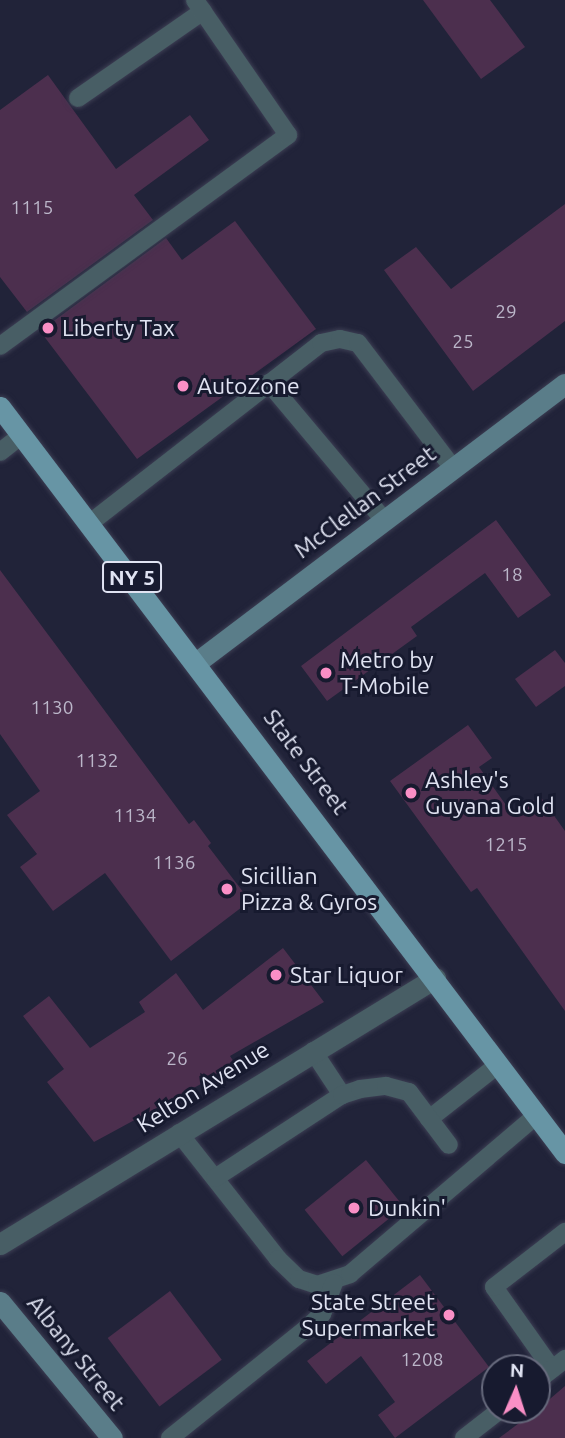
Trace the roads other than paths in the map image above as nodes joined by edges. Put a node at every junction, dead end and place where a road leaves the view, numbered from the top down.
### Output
1 (199, 6) edge
2 (78, 99) dead end
3 (0, 346) edge
4 (270, 383) junction
5 (565, 384) edge
6 (0, 407) edge
7 (22, 435) junction
8 (0, 452) edge
9 (453, 468) junction
10 (384, 520) junction
11 (90, 523) junction
12 (197, 662) junction
13 (435, 978) junction
14 (313, 1051) junction
15 (499, 1064) junction
16 (342, 1095) junction
17 (537, 1115) junction
18 (429, 1119) junction
19 (179, 1133) junction
20 (449, 1145) dead end
21 (565, 1153) edge
22 (215, 1178) junction
23 (565, 1232) edge
24 (0, 1244) edge
25 (334, 1283) junction
26 (0, 1301) edge
27 (559, 1364) edge
28 (482, 1424) edge
29 (112, 1438) edge
30 (170, 1438) edge
31 (464, 1438) edge

1 - 2 lane
1 - 3 lane
4 - 9 lane
4 - 10 lane
4 - 11 lane
5 - 9 street, McClellan Street
6 - 7 main road, State Street / NY 5
7 - 8 lane
7 - 11 main road, State Street / NY 5
9 - 10 street, McClellan Street
10 - 12 street, McClellan Street
11 - 12 main road, State Street / NY 5
12 - 13 main road, State Street / NY 5
13 - 14 street, Kelton Avenue
13 - 15 main road, State Street / NY 5
14 - 16 lane
14 - 19 street, Kelton Avenue
15 - 17 main road, State Street / NY 5
15 - 18 lane
16 - 18 lane
16 - 22 lane
17 - 21 main road, State Street / NY 5
17 - 25 lane
18 - 20 lane
19 - 22 lane
19 - 24 street, Kelton Avenue
22 - 25 lane
23 - 27 lane
25 - 30 lane
26 - 29 street, Albany Street
28 - 31 lane

